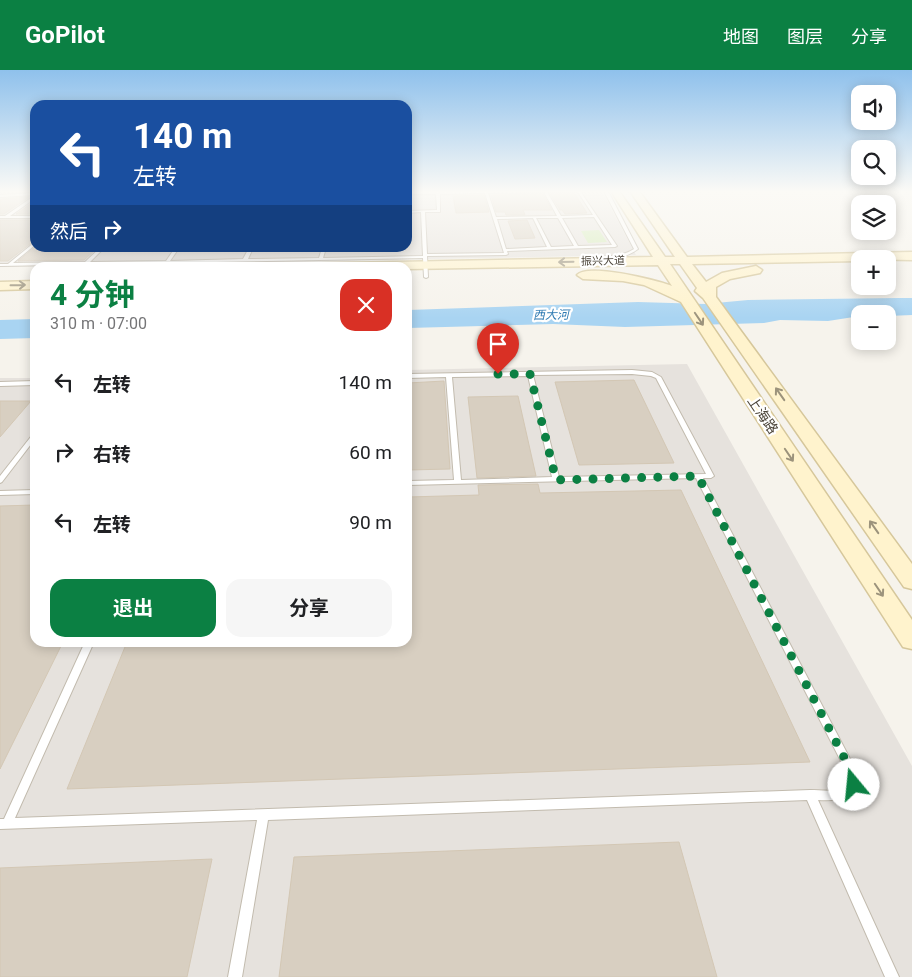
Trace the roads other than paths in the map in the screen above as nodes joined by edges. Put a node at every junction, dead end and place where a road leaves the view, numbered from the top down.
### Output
1 (424, 233) edge
2 (499, 233) edge
3 (542, 233) edge
4 (568, 233) edge
5 (607, 233) edge
6 (629, 233) edge
7 (643, 233) edge
8 (665, 233) edge
9 (674, 245) junction
10 (30, 247) edge
11 (577, 248) junction
12 (550, 249) junction
13 (504, 250) junction
14 (98, 252) edge
15 (174, 252) edge
16 (249, 252) edge
17 (323, 252) edge
18 (657, 254) junction
19 (912, 256) edge
20 (321, 259) junction
21 (729, 259) junction
22 (245, 260) junction
23 (590, 260) junction
24 (613, 261) junction
25 (88, 262) edge
26 (167, 262) joint
27 (383, 262) edge
28 (412, 263) edge
29 (412, 264) edge
30 (425, 264) junction
31 (0, 265) edge
32 (689, 266) junction
33 (30, 267) edge
34 (912, 267) edge
35 (851, 268) edge
36 (896, 268) edge
37 (4, 269) edge
38 (756, 270) junction
39 (740, 271) junction
40 (30, 272) edge
41 (606, 273) junction
42 (412, 274) edge
43 (566, 274) junction
44 (30, 285) edge
45 (0, 286) edge
46 (684, 296) junction
47 (710, 296) junction
48 (530, 374) junction
49 (449, 375) junction
50 (412, 376) edge
51 (30, 383) edge
52 (0, 384) edge
53 (30, 442) edge
54 (698, 476) junction
55 (556, 480) junction
56 (0, 481) edge
57 (458, 482) junction
58 (412, 483) edge
59 (30, 492) edge
60 (0, 493) edge
61 (912, 581) edge
62 (912, 640) edge
63 (88, 647) edge
64 (810, 796) junction
65 (263, 815) junction
66 (4, 824) edge
67 (235, 977) edge
68 (892, 977) edge

1 - 30 lane
2 - 13 lane
3 - 12 lane
4 - 11 lane
5 - 11 lane
6 - 23 lane
7 - 18 main road, 上海路
8 - 9 main road, 上海路
9 - 18 main road
9 - 21 main road
9 - 32 main road, 上海路
10 - 37 lane
11 - 12 lane
12 - 13 lane
13 - 30 lane
14 - 25 lane
15 - 26 lane
16 - 22 lane
17 - 20 lane
18 - 24 main road, 振兴大道
18 - 24 main road
18 - 32 main road, 振兴大道
18 - 41 main road, 振兴大道
18 - 46 main road, 上海路
19 - 21 main road, 振兴大道
20 - 22 lane
20 - 27 lane
21 - 32 main road, 振兴大道
21 - 39 main road
22 - 26 lane
23 - 24 main road, 振兴大道
23 -> 30 main road, 振兴大道
23 - 41 main road
28 - 30 lane
29 - 30 main road, 振兴大道
30 - 42 main road, 振兴大道
30 - 43 main road, 振兴大道
31 - 37 lane
32 - 39 main road, 振兴大道
32 - 47 main road, 上海路
33 - 37 lane
34 - 36 main road
35 - 38 main road, 振兴大道
37 - 40 main road
38 - 39 main road, 振兴大道
38 - 47 main road
41 - 43 main road, 振兴大道
43 - 46 main road
45 -> 44 main road
46 - 47 main road
46 -> 62 main road, 上海路
61 -> 47 main road, 上海路
48 - 49 lane
48 - 54 lane
48 - 55 lane
49 - 50 lane
49 - 57 lane
51 - 52 lane
53 - 56 lane
54 - 55 lane
54 - 64 lane
55 - 57 lane
57 - 58 lane
59 - 60 lane
63 - 66 lane
64 - 65 lane
64 - 68 lane
65 - 66 lane
65 - 67 lane

